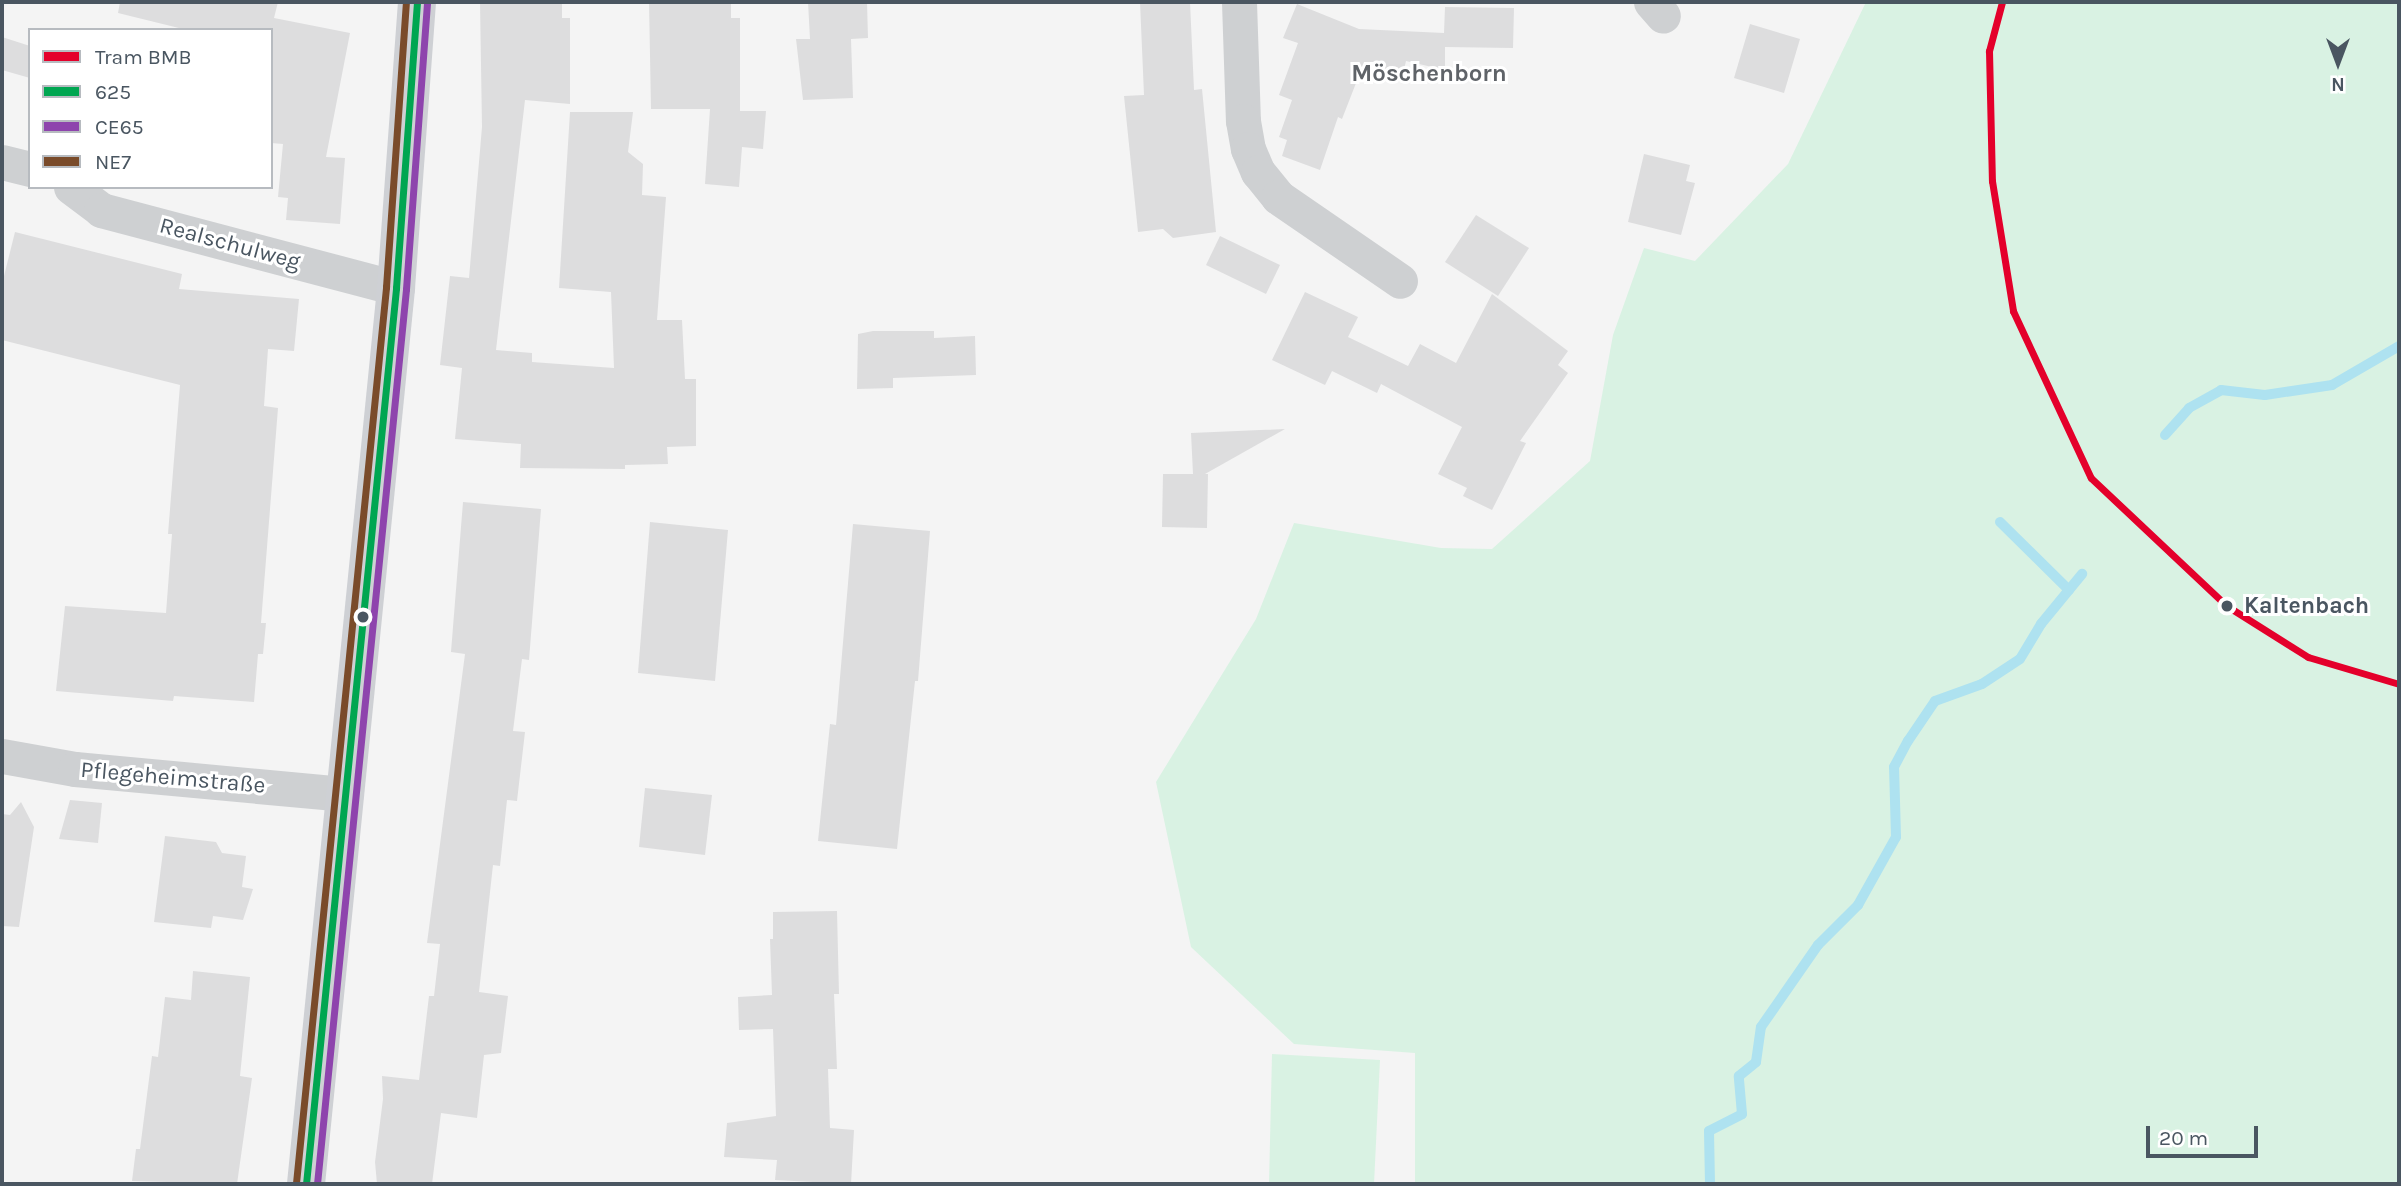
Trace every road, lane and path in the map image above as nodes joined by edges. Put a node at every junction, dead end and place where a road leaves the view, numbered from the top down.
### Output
1 (417, 2) edge
2 (1239, 2) edge
3 (2, 162) edge
4 (28, 168) edge
5 (74, 189) edge
6 (1400, 281) dead end
7 (396, 288) junction
8 (2, 756) edge
9 (346, 794) junction
10 (306, 1184) edge

1 - 7 street
2 - 6 street
3 - 4 street
5 - 7 street, Realschulweg
7 - 9 street
8 - 9 street, Pflegeheimstraße
9 - 10 street

